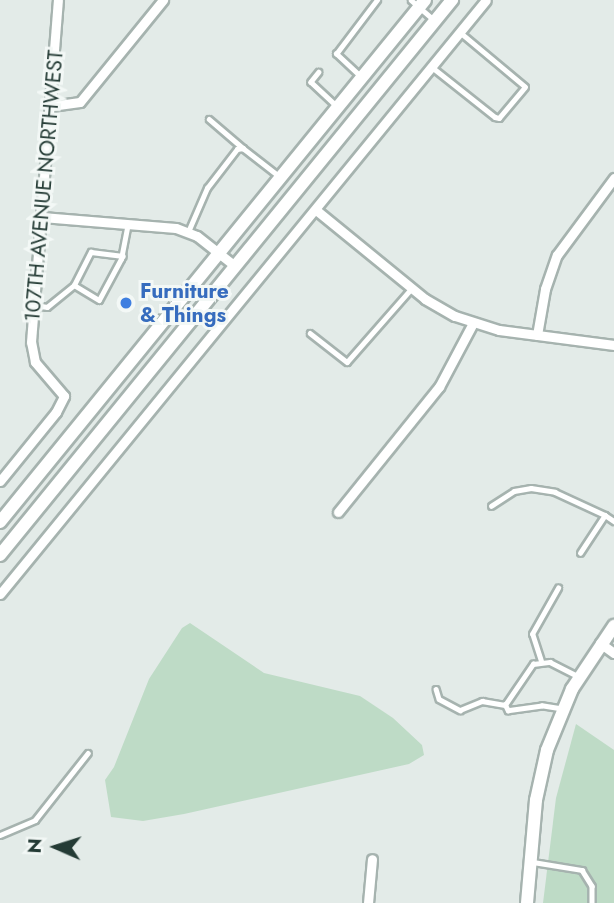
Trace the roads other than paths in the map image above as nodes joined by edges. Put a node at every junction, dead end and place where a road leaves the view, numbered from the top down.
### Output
1 (58, 0) edge
2 (163, 0) edge
3 (377, 0) edge
4 (452, 0) edge
5 (485, 0) edge
6 (418, 2) edge
7 (435, 20) junction
8 (459, 32) junction
9 (432, 66) junction
10 (319, 72) dead end
11 (362, 78) junction
12 (51, 106) junction
13 (337, 106) junction
14 (209, 120) dead end
15 (243, 148) junction
16 (279, 176) junction
17 (614, 177) edge
18 (316, 209) junction
19 (42, 217) junction
20 (128, 224) junction
21 (188, 232) junction
22 (218, 253) junction
23 (123, 256) junction
24 (235, 266) junction
25 (75, 285) junction
26 (412, 289) junction
27 (34, 305) junction
28 (472, 323) junction
29 (310, 333) dead end
30 (537, 335) junction
31 (614, 345) edge
32 (0, 481) edge
33 (491, 506) dead end
34 (338, 512) dead end
35 (605, 515) junction
36 (614, 521) edge
37 (0, 522) edge
38 (580, 553) dead end
39 (0, 555) edge
40 (558, 589) dead end
41 (0, 594) edge
42 (614, 625) edge
43 (600, 643) junction
44 (614, 653) edge
45 (541, 662) junction
46 (579, 677) junction
47 (436, 689) dead end
48 (505, 705) junction
49 (562, 709) junction
50 (88, 753) dead end
51 (0, 835) edge
52 (372, 859) dead end
53 (530, 862) junction
54 (368, 903) edge
55 (527, 903) edge
56 (592, 903) edge

1 - 12 street, 107TH AVENUE NORTHWEST
2 - 12 street
3 - 11 lane
4 - 7 main road
5 - 8 street
6 - 7 lane
6 - 11 main road
7 - 24 main road
8 - 9 street
8 - 9 lane
9 - 18 street
10 - 13 lane
11 - 13 main road
12 - 19 street, 107TH AVENUE NORTHWEST
13 - 16 main road
14 - 15 lane
15 - 16 lane
15 - 21 lane
16 - 22 main road
17 - 30 street
18 - 26 street
18 - 41 street
19 - 20 street
19 - 27 street, 107TH AVENUE NORTHWEST
20 - 21 street
20 - 23 lane
21 - 22 street
22 - 24 street
22 - 37 main road
23 - 25 lane
23 - 25 lane
24 - 39 main road
25 - 27 lane
26 - 28 street
26 - 29 lane
27 - 32 street, 107TH AVENUE NORTHWEST
28 - 30 street
28 - 34 street
30 - 31 street
33 - 35 lane
35 - 36 lane
35 - 38 lane
40 - 45 lane
42 - 43 main road
43 - 44 street
43 - 46 main road
45 - 46 lane
45 - 48 lane
46 - 49 main road
47 - 48 lane
48 - 49 lane
49 - 53 main road
50 - 51 lane
52 - 54 street
53 - 55 main road
53 - 56 lane

